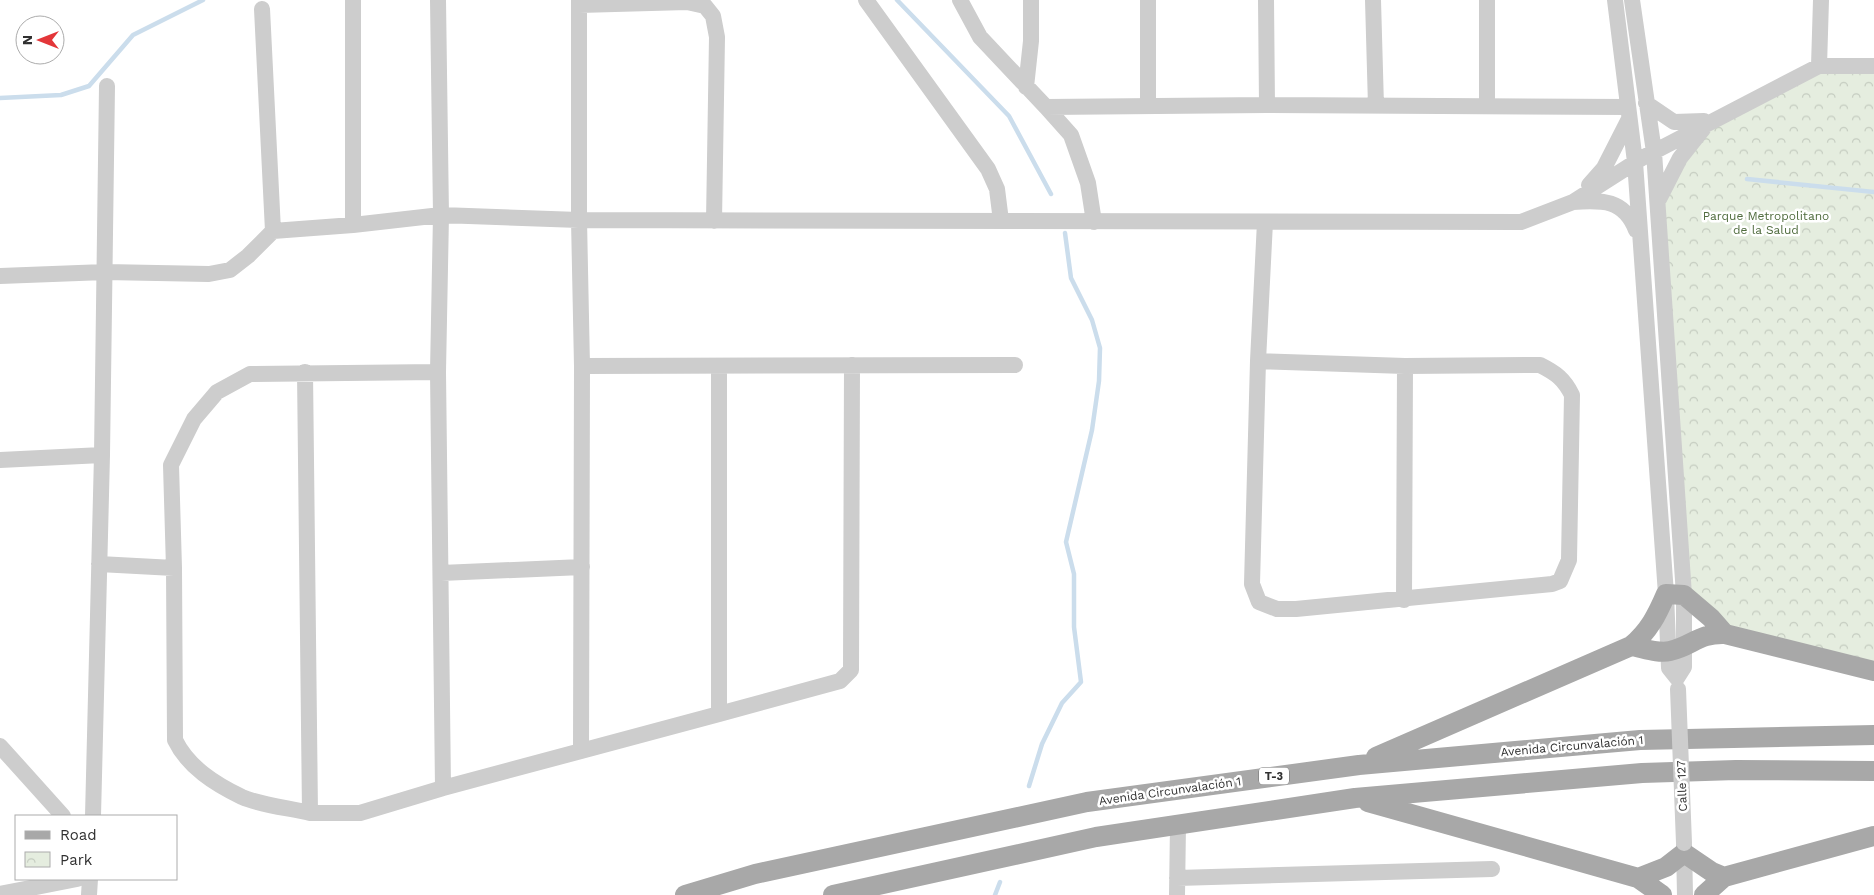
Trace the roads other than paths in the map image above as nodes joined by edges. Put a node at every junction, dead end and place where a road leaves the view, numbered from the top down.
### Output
1 (353, 0) edge
2 (438, 0) edge
3 (866, 0) edge
4 (960, 0) edge
5 (1031, 0) edge
6 (1148, 0) edge
7 (1266, 0) edge
8 (1373, 0) edge
9 (1487, 0) edge
10 (1615, 0) edge
11 (1632, 0) edge
12 (1821, 0) edge
13 (579, 2) edge
14 (262, 9) dead end
15 (1819, 66) junction
16 (1874, 66) edge
17 (1641, 73) junction
18 (1625, 76) junction
19 (107, 86) dead end
20 (1026, 87) junction
21 (1646, 103) junction
22 (1267, 105) junction
23 (1148, 106) junction
24 (1376, 106) junction
25 (1487, 106) junction
26 (1046, 107) junction
27 (1629, 113) junction
28 (1711, 120) junction
29 (1654, 152) junction
30 (1635, 162) junction
31 (1572, 202) junction
32 (1658, 203) junction
33 (440, 215) junction
34 (579, 220) junction
35 (714, 221) junction
36 (1001, 221) junction
37 (1094, 222) junction
38 (1265, 222) junction
39 (353, 225) junction
40 (272, 230) junction
41 (1641, 242) junction
42 (104, 272) junction
43 (0, 276) edge
44 (1258, 360) junction
45 (852, 365) junction
46 (1015, 365) dead end
47 (582, 366) junction
48 (1405, 366) junction
49 (720, 367) junction
50 (305, 372) junction
51 (438, 372) junction
52 (102, 455) junction
53 (0, 460) edge
54 (99, 564) junction
55 (582, 567) junction
56 (174, 568) junction
57 (440, 573) junction
58 (1675, 594) junction
59 (1404, 600) junction
60 (1725, 634) junction
61 (1631, 646) junction
62 (1675, 650) junction
63 (1874, 671) edge
64 (719, 714) junction
65 (1874, 735) edge
66 (0, 746) edge
67 (581, 751) junction
68 (1359, 764) junction
69 (1874, 771) edge
70 (443, 788) junction
71 (1355, 798) junction
72 (310, 813) junction
73 (62, 815) edge
74 (93, 815) edge
75 (1178, 825) junction
76 (1874, 836) edge
77 (1684, 848) junction
78 (1492, 869) dead end
79 (1724, 877) junction
80 (1177, 878) junction
81 (1638, 878) junction
82 (72, 880) edge
83 (90, 880) edge
84 (0, 894) edge
85 (89, 895) edge
86 (685, 895) edge
87 (833, 895) edge
88 (1177, 895) edge
89 (1662, 895) edge
90 (1685, 895) edge
91 (1704, 895) edge

1 - 39 street
2 - 33 street
3 - 36 street
4 - 20 street
5 - 20 street
6 - 23 street
7 - 22 street
8 - 24 street
9 - 25 street
10 - 18 street
11 - 17 street
12 - 15 street
13 - 34 street
13 - 35 street
14 - 40 street
15 - 16 street
15 - 28 street
17 - 18 street
17 - 21 street
18 - 27 street
19 - 42 street
20 - 26 street
21 - 28 street
21 - 29 street
22 - 23 street
22 - 24 street
23 - 26 street
24 - 25 street
25 - 27 street
26 - 37 street
27 - 30 street
27 - 31 street
28 - 29 street
28 - 32 street
29 - 30 street
29 - 32 street
30 - 31 street
30 - 41 street
31 - 38 street
31 - 41 street
32 - 58 street
33 - 34 street
33 - 39 street
33 - 51 street
34 - 35 street
34 - 47 street
35 - 36 street
36 - 37 street
37 - 38 street
38 - 44 street
39 - 40 street
40 - 42 street
41 - 58 street
42 - 43 street
42 - 52 street
44 - 48 street
44 - 59 street
45 - 46 street
45 - 49 street
45 - 64 street
47 - 49 street
47 - 55 street
48 - 59 street
48 - 59 street
49 - 64 street
50 - 51 street
50 - 56 street
50 - 72 street
51 - 57 street
52 - 53 street
52 - 54 street
54 - 56 street
54 - 74 street
55 - 57 street
55 - 67 street
56 - 72 street
57 - 70 street
58 - 60 main road
58 - 61 main road
58 - 62 street, Calle 127
60 - 62 main road
60 - 63 main road
61 - 62 main road
61 - 68 main road
62 - 77 street, Calle 127, bridge
64 - 67 street
65 - 68 main road, Avenida Circunvalación 1 / T-3
66 - 73 street
67 - 70 street
68 - 86 main road, Avenida Circunvalación 1 / T-3
69 - 71 main road
70 - 72 street
71 - 75 main road
71 - 81 main road
75 - 80 street
75 - 87 main road
76 - 79 main road
77 - 79 main road
77 - 81 main road
77 - 90 street, Calle 127
78 - 80 street
79 - 91 main road
80 - 88 street
81 - 89 main road
82 - 84 street
83 - 85 street

